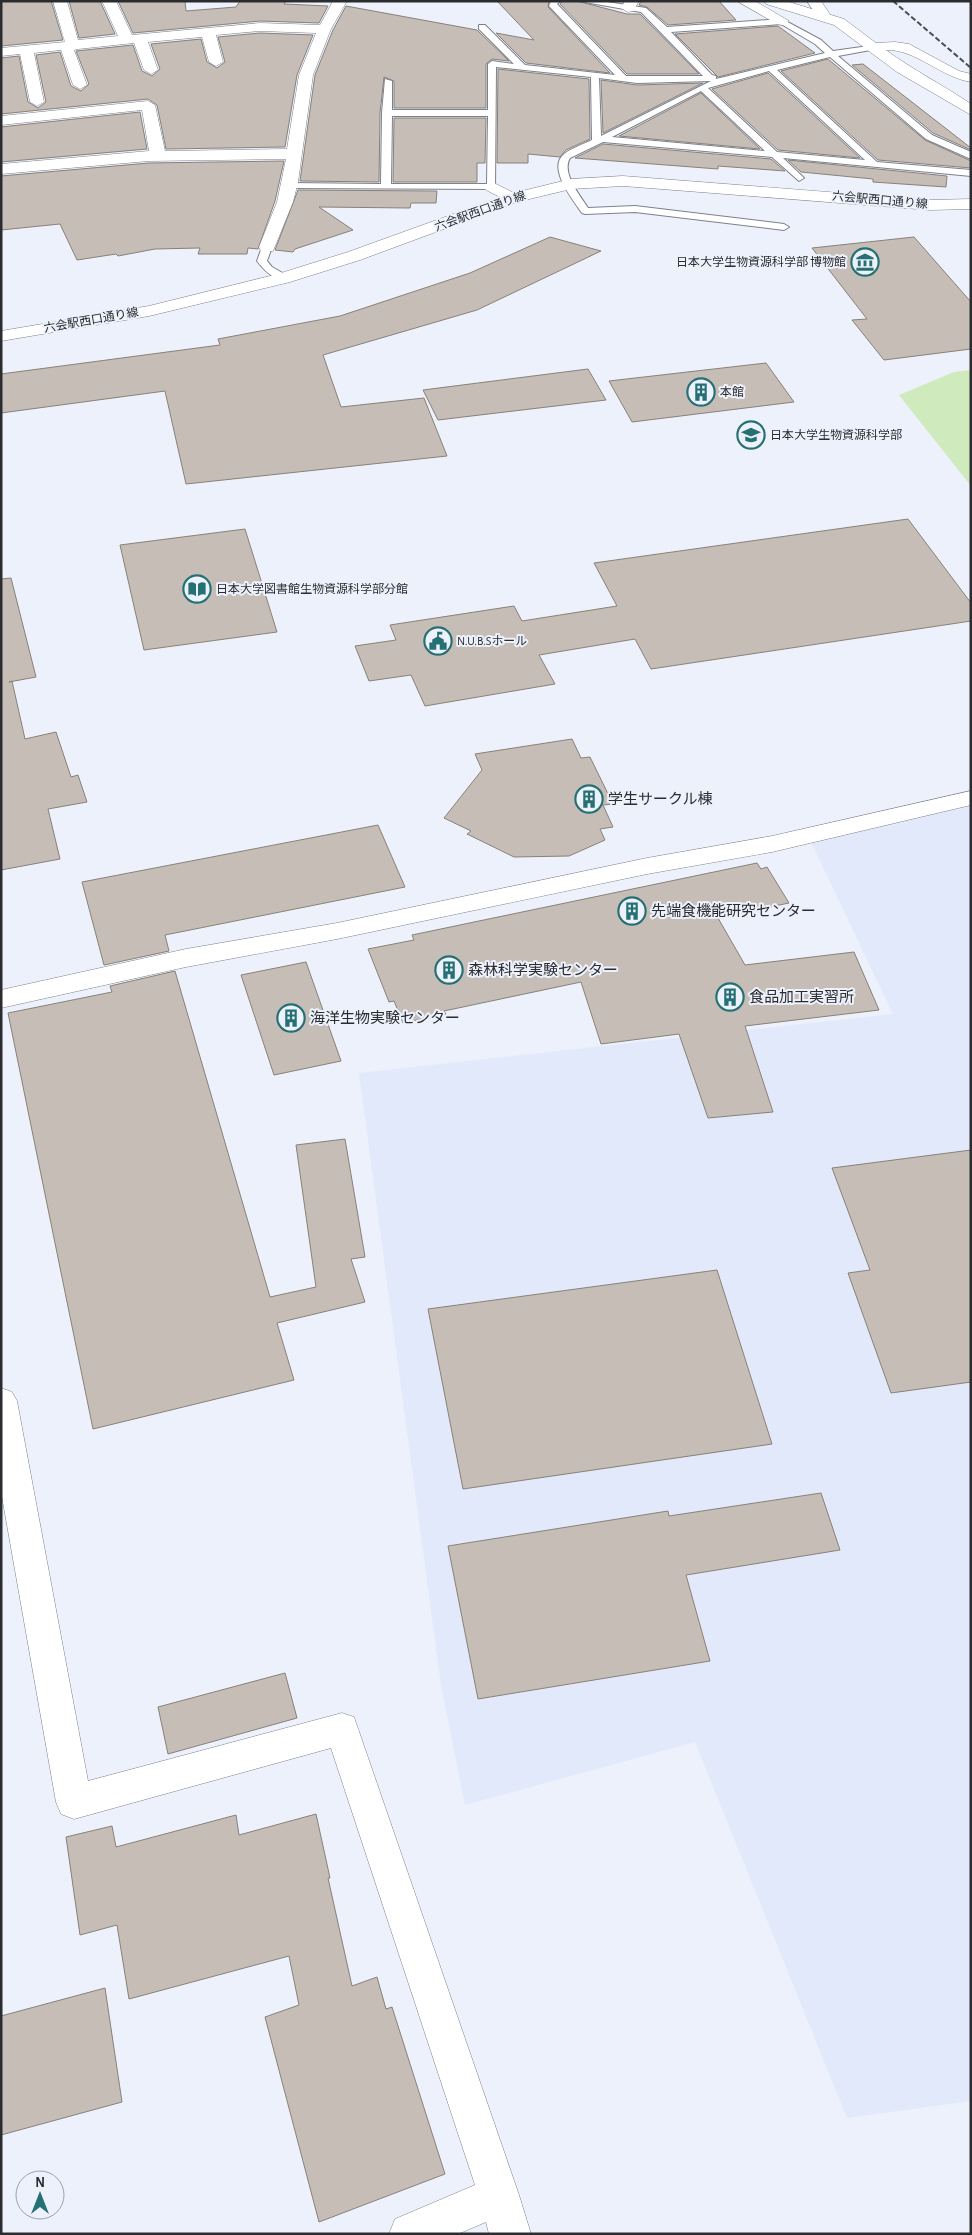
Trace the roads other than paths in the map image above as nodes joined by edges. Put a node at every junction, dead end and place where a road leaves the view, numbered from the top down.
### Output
1 (60, 1) edge
2 (109, 1) edge
3 (340, 1) edge
4 (556, 1) edge
5 (583, 1) edge
6 (744, 1) edge
7 (771, 1) edge
8 (814, 1) edge
9 (630, 5) edge
10 (824, 16) junction
11 (782, 21) junction
12 (482, 27) dead end
13 (324, 29) junction
14 (665, 30) junction
15 (208, 33) junction
16 (133, 40) junction
17 (70, 46) junction
18 (873, 47) junction
19 (26, 50) junction
20 (1, 52) edge
21 (832, 54) junction
22 (216, 62) dead end
23 (522, 67) junction
24 (770, 68) junction
25 (151, 70) dead end
26 (595, 76) junction
27 (710, 78) junction
28 (726, 78) junction
29 (971, 78) edge
30 (624, 79) junction
31 (388, 80) dead end
32 (80, 86) dead end
33 (702, 87) junction
34 (37, 102) dead end
35 (971, 112) edge
36 (386, 113) junction
37 (492, 113) junction
38 (1, 121) edge
39 (599, 140) junction
40 (293, 154) junction
41 (775, 154) junction
42 (158, 156) junction
43 (971, 156) edge
44 (874, 164) junction
45 (1, 169) edge
46 (971, 173) edge
47 (799, 178) dead end
48 (571, 184) junction
49 (289, 186) junction
50 (386, 187) junction
51 (492, 188) junction
52 (512, 198) junction
53 (971, 204) edge
54 (784, 227) dead end
55 (267, 246) joint
56 (284, 278) junction
57 (1, 336) edge
58 (971, 798) edge
59 (1, 999) edge
60 (1, 1401) edge
61 (499, 2195) junction
62 (410, 2234) edge
63 (510, 2234) edge

1 - 17 street
2 - 16 street
3 - 13 street
4 - 30 lane
5 - 9 lane
6 - 11 street
7 - 10 street
8 - 10 street
9 - 14 lane
10 - 18 street
11 - 14 lane
11 - 21 lane
12 - 23 lane
13 - 15 street
13 - 40 street
14 - 27 lane
15 - 16 street
15 - 22 street
16 - 17 street
16 - 25 street
17 - 19 street
17 - 32 street
18 - 21 lane
18 - 29 street
18 - 35 street
19 - 20 street
19 - 34 street
21 - 24 lane
21 - 43 lane
23 - 26 lane
23 - 37 lane
24 - 28 lane
24 - 44 lane
26 - 30 lane
26 - 39 lane
27 - 28 lane
27 - 30 lane
28 - 33 lane
31 - 36 lane
33 - 39 lane
33 - 41 lane
36 - 37 lane
36 - 50 lane
37 - 51 lane
38 - 42 street
39 - 41 lane
39 - 48 lane
40 - 42 street
40 - 49 street
41 - 44 lane
41 - 47 lane
42 - 45 street
44 - 46 lane
48 - 52 street, 六会駅西口通り線
48 - 53 street, 六会駅西口通り線
48 - 54 lane
49 - 50 lane
49 - 55 street
50 - 51 lane
51 - 52 street
52 - 56 street, 六会駅西口通り線
55 - 56 lane
56 - 57 street, 六会駅西口通り線
58 - 59 street
60 - 61 street
61 - 62 street
61 - 63 street

